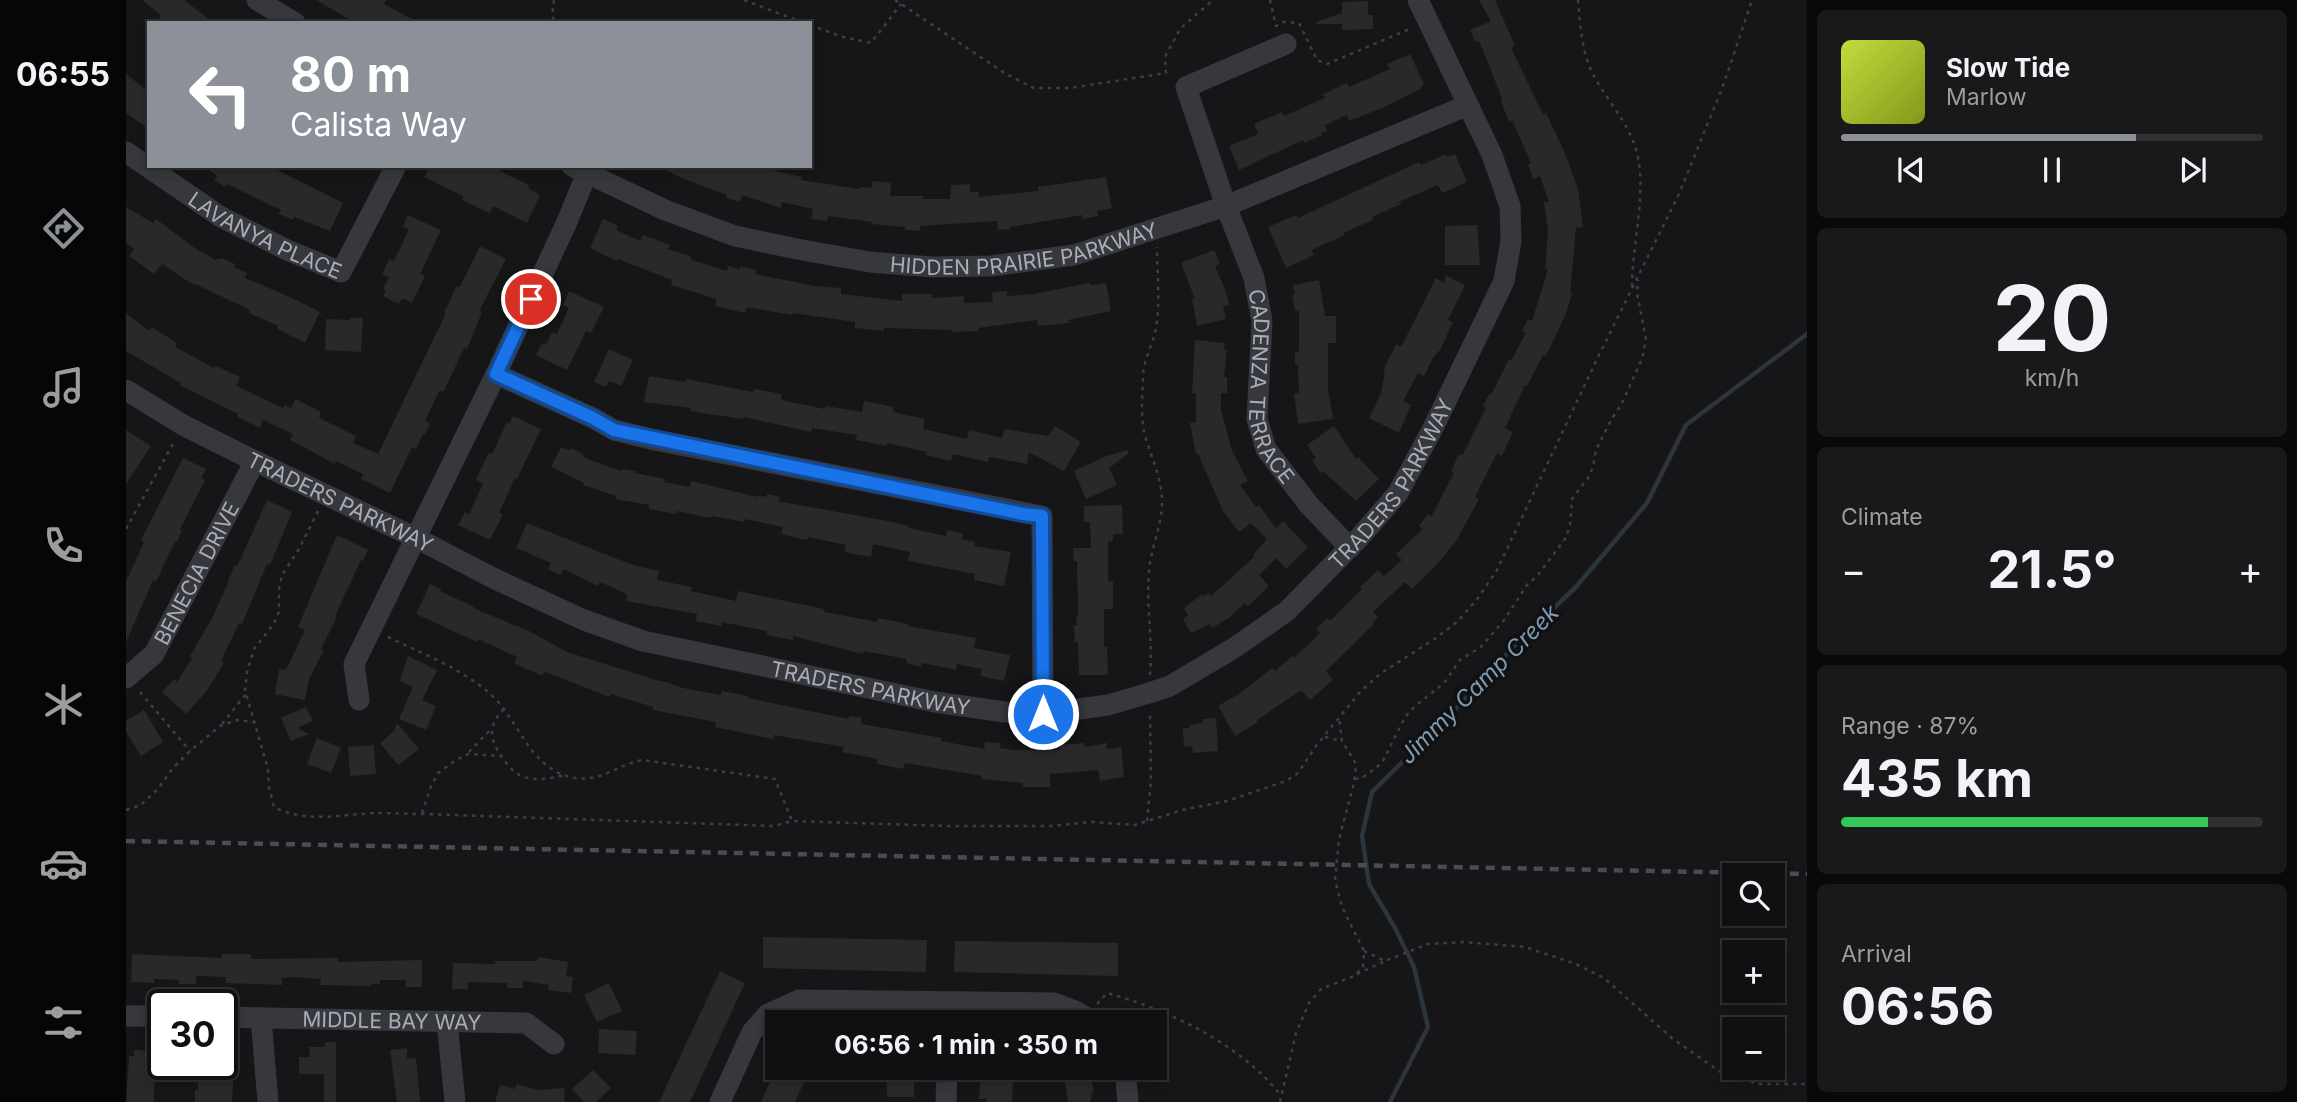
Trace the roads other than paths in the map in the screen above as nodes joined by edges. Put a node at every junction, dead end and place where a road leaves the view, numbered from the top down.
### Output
1 (257, 0) edge
2 (1418, 0) edge
3 (292, 21) edge
4 (1286, 44) dead end
5 (1468, 105) junction
6 (126, 152) edge
7 (147, 166) edge
8 (149, 168) edge
9 (395, 168) edge
10 (580, 170) edge
11 (1226, 206) junction
12 (496, 374) junction
13 (126, 390) edge
14 (255, 461) junction
15 (416, 538) junction
16 (1350, 548) junction
17 (127, 678) edge
18 (359, 699) dead end
19 (1043, 714) junction
20 (777, 1010) edge
21 (924, 1010) edge
22 (972, 1010) edge
23 (1069, 1010) edge
24 (126, 1016) edge
25 (147, 1016) edge
26 (238, 1017) edge
27 (765, 1017) edge
28 (261, 1018) junction
29 (447, 1021) junction
30 (554, 1044) dead end
31 (947, 1080) edge
32 (1126, 1080) edge
33 (268, 1102) edge
34 (455, 1102) edge
35 (720, 1102) edge
36 (946, 1102) edge
37 (1128, 1102) edge

1 - 3 street
2 - 5 street, TRADERS PARKWAY
4 - 11 street, CADENZA TERRACE
5 - 11 street, HIDDEN PRAIRIE PARKWAY
5 - 16 street, TRADERS PARKWAY
6 - 7 street, LAVANYA PLACE
8 - 9 street, LAVANYA PLACE
10 - 11 street, HIDDEN PRAIRIE PARKWAY
10 - 12 street
11 - 16 street, CADENZA TERRACE
12 - 15 street
12 - 19 street
13 - 14 street, TRADERS PARKWAY
14 - 15 street, TRADERS PARKWAY
14 - 17 street, BENECIA DRIVE
15 - 18 street
15 - 19 street, TRADERS PARKWAY
16 - 19 street, TRADERS PARKWAY
20 - 21 street
22 - 23 street
24 - 25 street
26 - 28 street, MIDDLE BAY WAY
27 - 35 street
28 - 29 street, MIDDLE BAY WAY
28 - 33 street
29 - 30 street, MIDDLE BAY WAY
29 - 34 street
31 - 36 street
32 - 37 street

